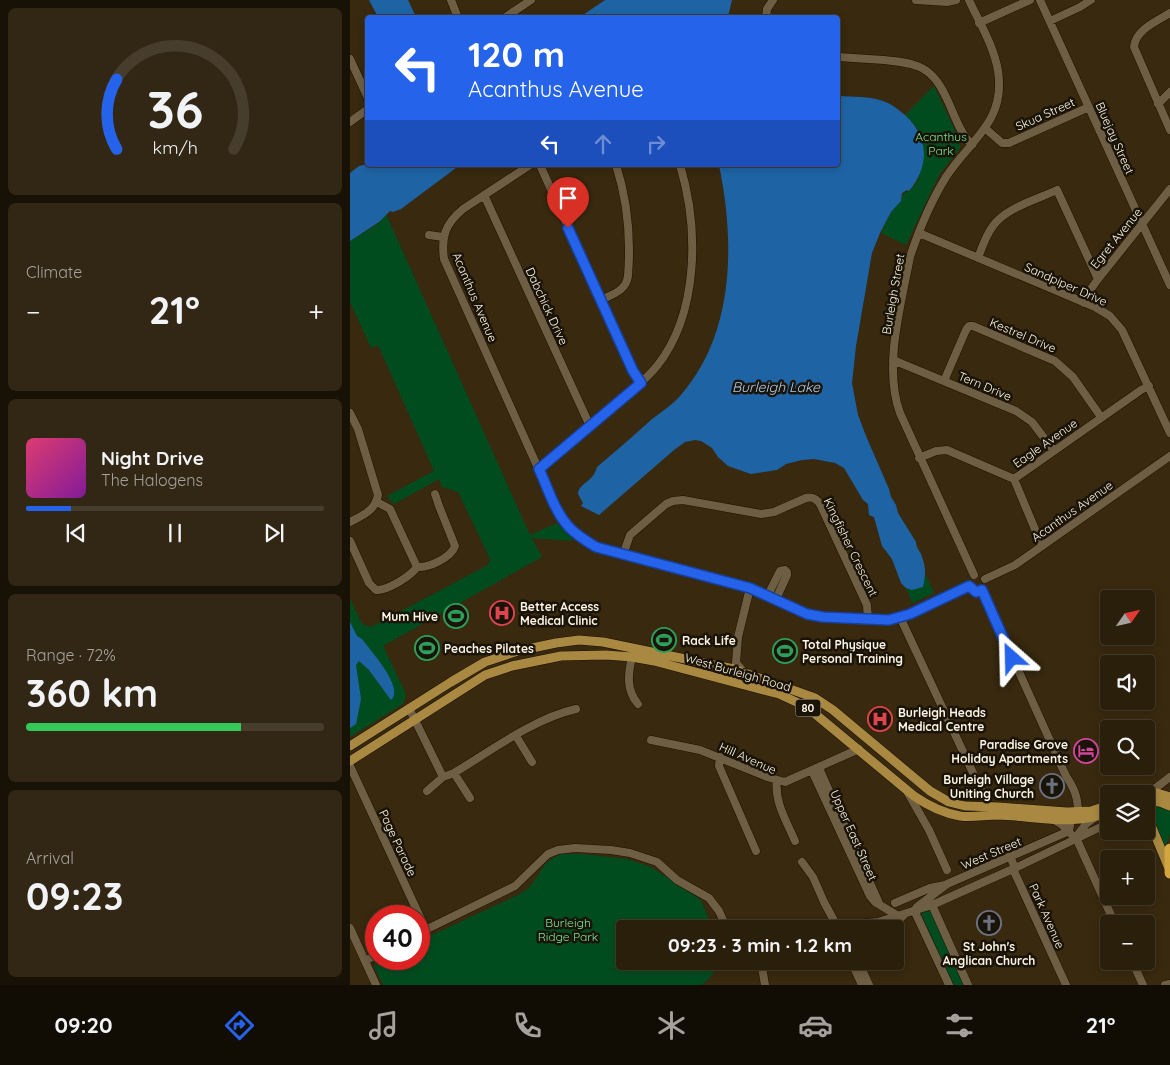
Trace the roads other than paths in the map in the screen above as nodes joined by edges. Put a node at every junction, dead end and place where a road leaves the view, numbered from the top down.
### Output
1 (451, 0) edge
2 (515, 0) edge
3 (531, 0) edge
4 (772, 0) edge
5 (916, 0) edge
6 (956, 0) edge
7 (969, 0) edge
8 (1030, 0) edge
9 (1040, 0) edge
10 (1091, 0) edge
11 (518, 8) junction
12 (1170, 13) edge
13 (457, 15) edge
14 (508, 15) edge
15 (766, 15) edge
16 (1050, 21) junction
17 (979, 23) junction
18 (840, 57) edge
19 (350, 59) edge
20 (365, 92) edge
21 (1170, 92) edge
22 (1158, 104) junction
23 (1089, 107) junction
24 (365, 111) edge
25 (350, 122) edge
26 (986, 129) junction
27 (1170, 130) edge
28 (972, 145) junction
29 (527, 167) edge
30 (541, 167) edge
31 (617, 167) edge
32 (681, 167) edge
33 (1170, 189) edge
34 (484, 195) junction
35 (1142, 224) junction
36 (919, 233) junction
37 (429, 235) dead end
38 (442, 237) junction
39 (978, 258) junction
40 (1098, 279) junction
41 (1170, 286) edge
42 (601, 300) junction
43 (1084, 303) junction
44 (893, 360) junction
45 (944, 381) junction
46 (641, 383) junction
47 (1149, 386) junction
48 (350, 412) edge
49 (1101, 417) junction
50 (590, 426) junction
51 (1170, 433) edge
52 (1054, 451) junction
53 (1170, 456) edge
54 (920, 458) junction
55 (539, 469) junction
56 (1014, 478) junction
57 (435, 494) dead end
58 (377, 502) junction
59 (350, 522) edge
60 (350, 541) edge
61 (1042, 546) junction
62 (624, 555) junction
63 (417, 567) junction
64 (974, 575) junction
65 (985, 579) junction
66 (969, 586) junction
67 (750, 588) junction
68 (982, 590) junction
69 (768, 595) junction
70 (776, 599) junction
71 (900, 617) junction
72 (868, 620) junction
73 (736, 651) junction
74 (632, 657) junction
75 (719, 666) junction
76 (744, 672) junction
77 (638, 704) dead end
78 (409, 708) junction
79 (576, 709) dead end
80 (415, 719) junction
81 (516, 736) junction
82 (651, 740) dead end
83 (350, 746) edge
84 (859, 749) junction
85 (888, 755) junction
86 (720, 757) junction
87 (350, 761) edge
88 (532, 762) dead end
89 (350, 766) edge
90 (816, 769) junction
91 (454, 772) junction
92 (1066, 776) junction
93 (443, 777) junction
94 (1170, 779) edge
95 (777, 780) junction
96 (1155, 788) edge
97 (1074, 790) junction
98 (427, 791) dead end
99 (907, 791) junction
100 (1155, 791) edge
101 (1169, 797) edge
102 (470, 798) dead end
103 (1155, 802) edge
104 (927, 804) junction
105 (989, 807) junction
106 (1100, 810) edge
107 (1100, 813) edge
108 (1094, 814) junction
109 (1075, 816) junction
110 (1053, 820) junction
111 (1100, 827) edge
112 (929, 830) junction
113 (1069, 832) junction
114 (1155, 835) edge
115 (1058, 836) junction
116 (1076, 838) junction
117 (795, 841) dead end
118 (1062, 845) junction
119 (1170, 849) edge
120 (756, 851) dead end
121 (1010, 856) junction
122 (802, 862) dead end
123 (1013, 869) junction
124 (947, 870) dead end
125 (1170, 872) edge
126 (948, 884) junction
127 (895, 903) dead end
128 (931, 903) junction
129 (410, 905) edge
130 (914, 910) junction
131 (902, 915) junction
132 (1111, 915) edge
133 (723, 920) edge
134 (834, 920) edge
135 (885, 920) edge
136 (899, 920) edge
137 (350, 928) edge
138 (430, 928) edge
139 (365, 961) edge
140 (369, 970) edge
141 (762, 970) edge
142 (855, 970) edge
143 (862, 970) edge
144 (1136, 970) edge
145 (1170, 984) edge
146 (376, 985) edge
147 (765, 985) edge
148 (862, 985) edge
149 (869, 985) edge
150 (948, 985) edge
151 (968, 985) edge
152 (1066, 985) edge
153 (1143, 985) edge
154 (1165, 985) edge

1 - 13 street
2 - 11 street
3 - 11 street
4 - 15 street
5 - 6 street
7 - 17 street, Burleigh Street
8 - 17 street
9 - 16 street, Bluejay Street
10 - 16 street
11 - 14 street
12 - 22 street
16 - 23 street, Bluejay Street
17 - 26 street, Burleigh Street
18 - 28 street
19 - 20 street
21 - 22 street
22 - 27 street
23 - 26 street, Skua Street
23 - 35 street, Bluejay Street
24 - 25 street
26 - 28 street, Burleigh Street
28 - 36 street, Burleigh Street
29 - 34 street
30 - 42 street
31 - 42 street
32 - 46 street
33 - 35 street, Egret Avenue
34 - 38 street
34 - 50 street, Dabchick Drive
35 - 40 street, Egret Avenue
35 - 41 street, Bluejay Street
36 - 39 street, Sandpiper Drive
36 - 44 street, Burleigh Street
37 - 38 street
38 - 55 street, Acanthus Avenue
39 - 40 street
39 - 43 street, Sandpiper Drive
40 - 43 street, Egret Avenue
42 - 46 street
43 - 47 street, Sandpiper Drive
44 - 45 street, Tern Drive
44 - 54 street, Burleigh Street
45 - 49 street, Kestrel Drive
45 - 52 street, Tern Drive
46 - 50 street
47 - 49 street, Eagle Avenue
47 - 51 street, Sandpiper Drive
48 - 58 street
49 - 52 street, Eagle Avenue
50 - 55 street
52 - 56 street, Eagle Avenue
53 - 61 street, Acanthus Avenue
54 - 56 street, Eagle Avenue
54 - 64 street, Burleigh Street
55 - 62 street, Acanthus Avenue
56 - 61 street
57 - 63 street
58 - 59 street
58 - 63 street
60 - 63 street
61 - 65 street, Acanthus Avenue
62 - 67 street, Acanthus Avenue
62 - 72 street, Kingfisher Crescent
64 - 65 street
64 - 66 street
65 - 68 street
66 - 68 street
66 - 71 street, Acanthus Avenue
67 - 69 street, Acanthus Avenue
67 - 73 street
68 - 92 street
69 - 70 street, Acanthus Avenue
69 - 70 street
70 - 72 street, Acanthus Avenue
71 - 72 street, Acanthus Avenue
71 - 105 street
73 - 75 street
73 - 76 street
74 - 77 street
74 - 80 main road, West Burleigh Road / 80
74 - 84 main road, West Burleigh Road / 80
75 - 76 main road, West Burleigh Road / 80
75 - 78 main road, West Burleigh Road / 80
76 - 85 main road, West Burleigh Road / 80
78 - 80 street
78 - 83 main road, West Burleigh Road / 80
79 - 81 street
80 - 87 main road, West Burleigh Road / 80
80 - 93 street
81 - 88 street
81 - 91 street
82 - 86 street, Hill Avenue
84 - 90 street
84 - 99 main road, West Burleigh Road / 80
85 - 104 main road
85 - 105 main road, West Burleigh Road / 80
86 - 95 street, Hill Avenue
86 - 120 street
89 - 129 street, Page Parade
90 - 95 street
90 - 131 street, Upper East Street
91 - 93 street
91 - 102 street
92 - 97 street
92 - 109 street
93 - 98 street
94 - 96 street
94 - 101 street
95 - 117 street, Hill Avenue
97 - 108 street
97 - 109 street
99 - 104 main road, West Burleigh Road / 80
99 - 112 street
100 - 101 main road
101 - 103 main road
104 - 110 main road, West Burleigh Road / 80
104 - 112 street
105 - 109 main road, West Burleigh Road / 80
106 - 108 main road, West Burleigh Road / 80
107 - 108 main road, West Burleigh Road / 80
108 - 109 main road, West Burleigh Road / 80
108 - 116 street, West Street
109 - 110 main road, West Burleigh Road / 80
109 - 113 street
109 - 116 street
110 - 113 street
111 - 116 street, West Street
112 - 124 street
113 - 115 street, West Street
113 - 116 street
114 - 125 main road
115 - 118 street
115 - 121 street, West Street
116 - 118 street, West Street
116 - 132 street
118 - 123 street, West Street
119 - 125 highway
121 - 123 street, Park Avenue
121 - 126 street, West Street
122 - 134 street
123 - 128 street, West Street
123 - 152 street, Park Avenue
126 - 127 street
126 - 128 street, West Street
128 - 130 street, West Street
128 - 151 street
130 - 131 street, West Street
130 - 150 street
131 - 135 street, West Street
131 - 136 street
133 - 138 street
137 - 139 street
140 - 146 street
141 - 147 street
142 - 148 street
143 - 149 street
144 - 153 street
145 - 154 street

